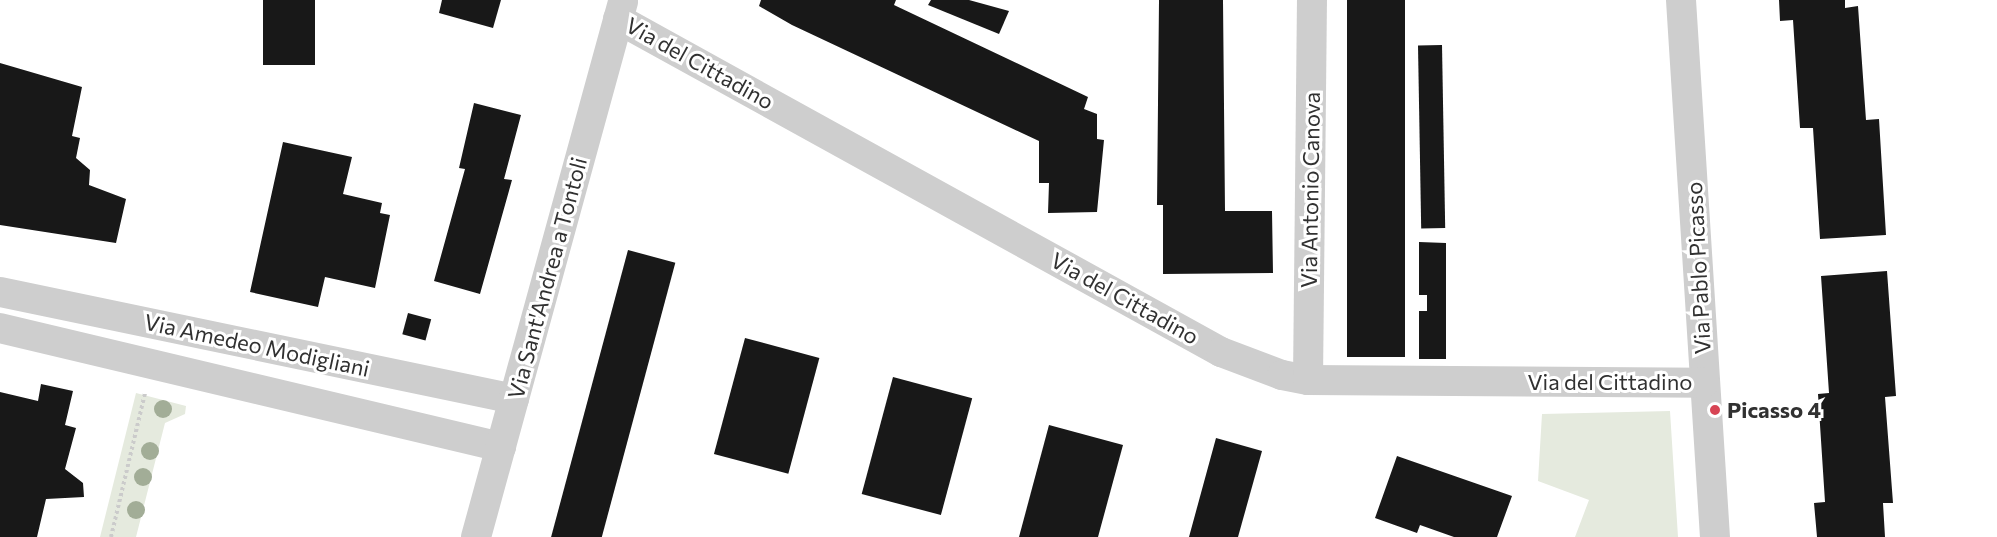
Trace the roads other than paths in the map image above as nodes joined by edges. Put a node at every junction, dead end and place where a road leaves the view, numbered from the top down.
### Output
1 (1312, 0) edge
2 (1681, 0) edge
3 (621, 10) edge
4 (0, 292) edge
5 (0, 328) edge
6 (416, 378) junction
7 (1308, 380) junction
8 (1704, 383) junction
9 (514, 399) junction
10 (408, 424) junction
11 (501, 447) junction
12 (476, 537) edge
13 (1715, 537) edge

1 - 7 street, Via Antonio Canova
2 - 8 street, Via Pablo Picasso
3 - 7 street, Via del Cittadino
3 - 9 street, Via Sant'Andrea a Tontoli
4 - 6 street, Via Amedeo Modigliani
5 - 10 street, Via Amedeo Modigliani
6 - 9 street, Via Amedeo Modigliani
6 - 10 street
7 - 8 street, Via del Cittadino
8 - 13 street, Via Pablo Picasso
9 - 11 street, Via Sant'Andrea a Tontoli
10 - 11 street, Via Amedeo Modigliani
11 - 12 street, Via Sant'Andrea a Tontoli

